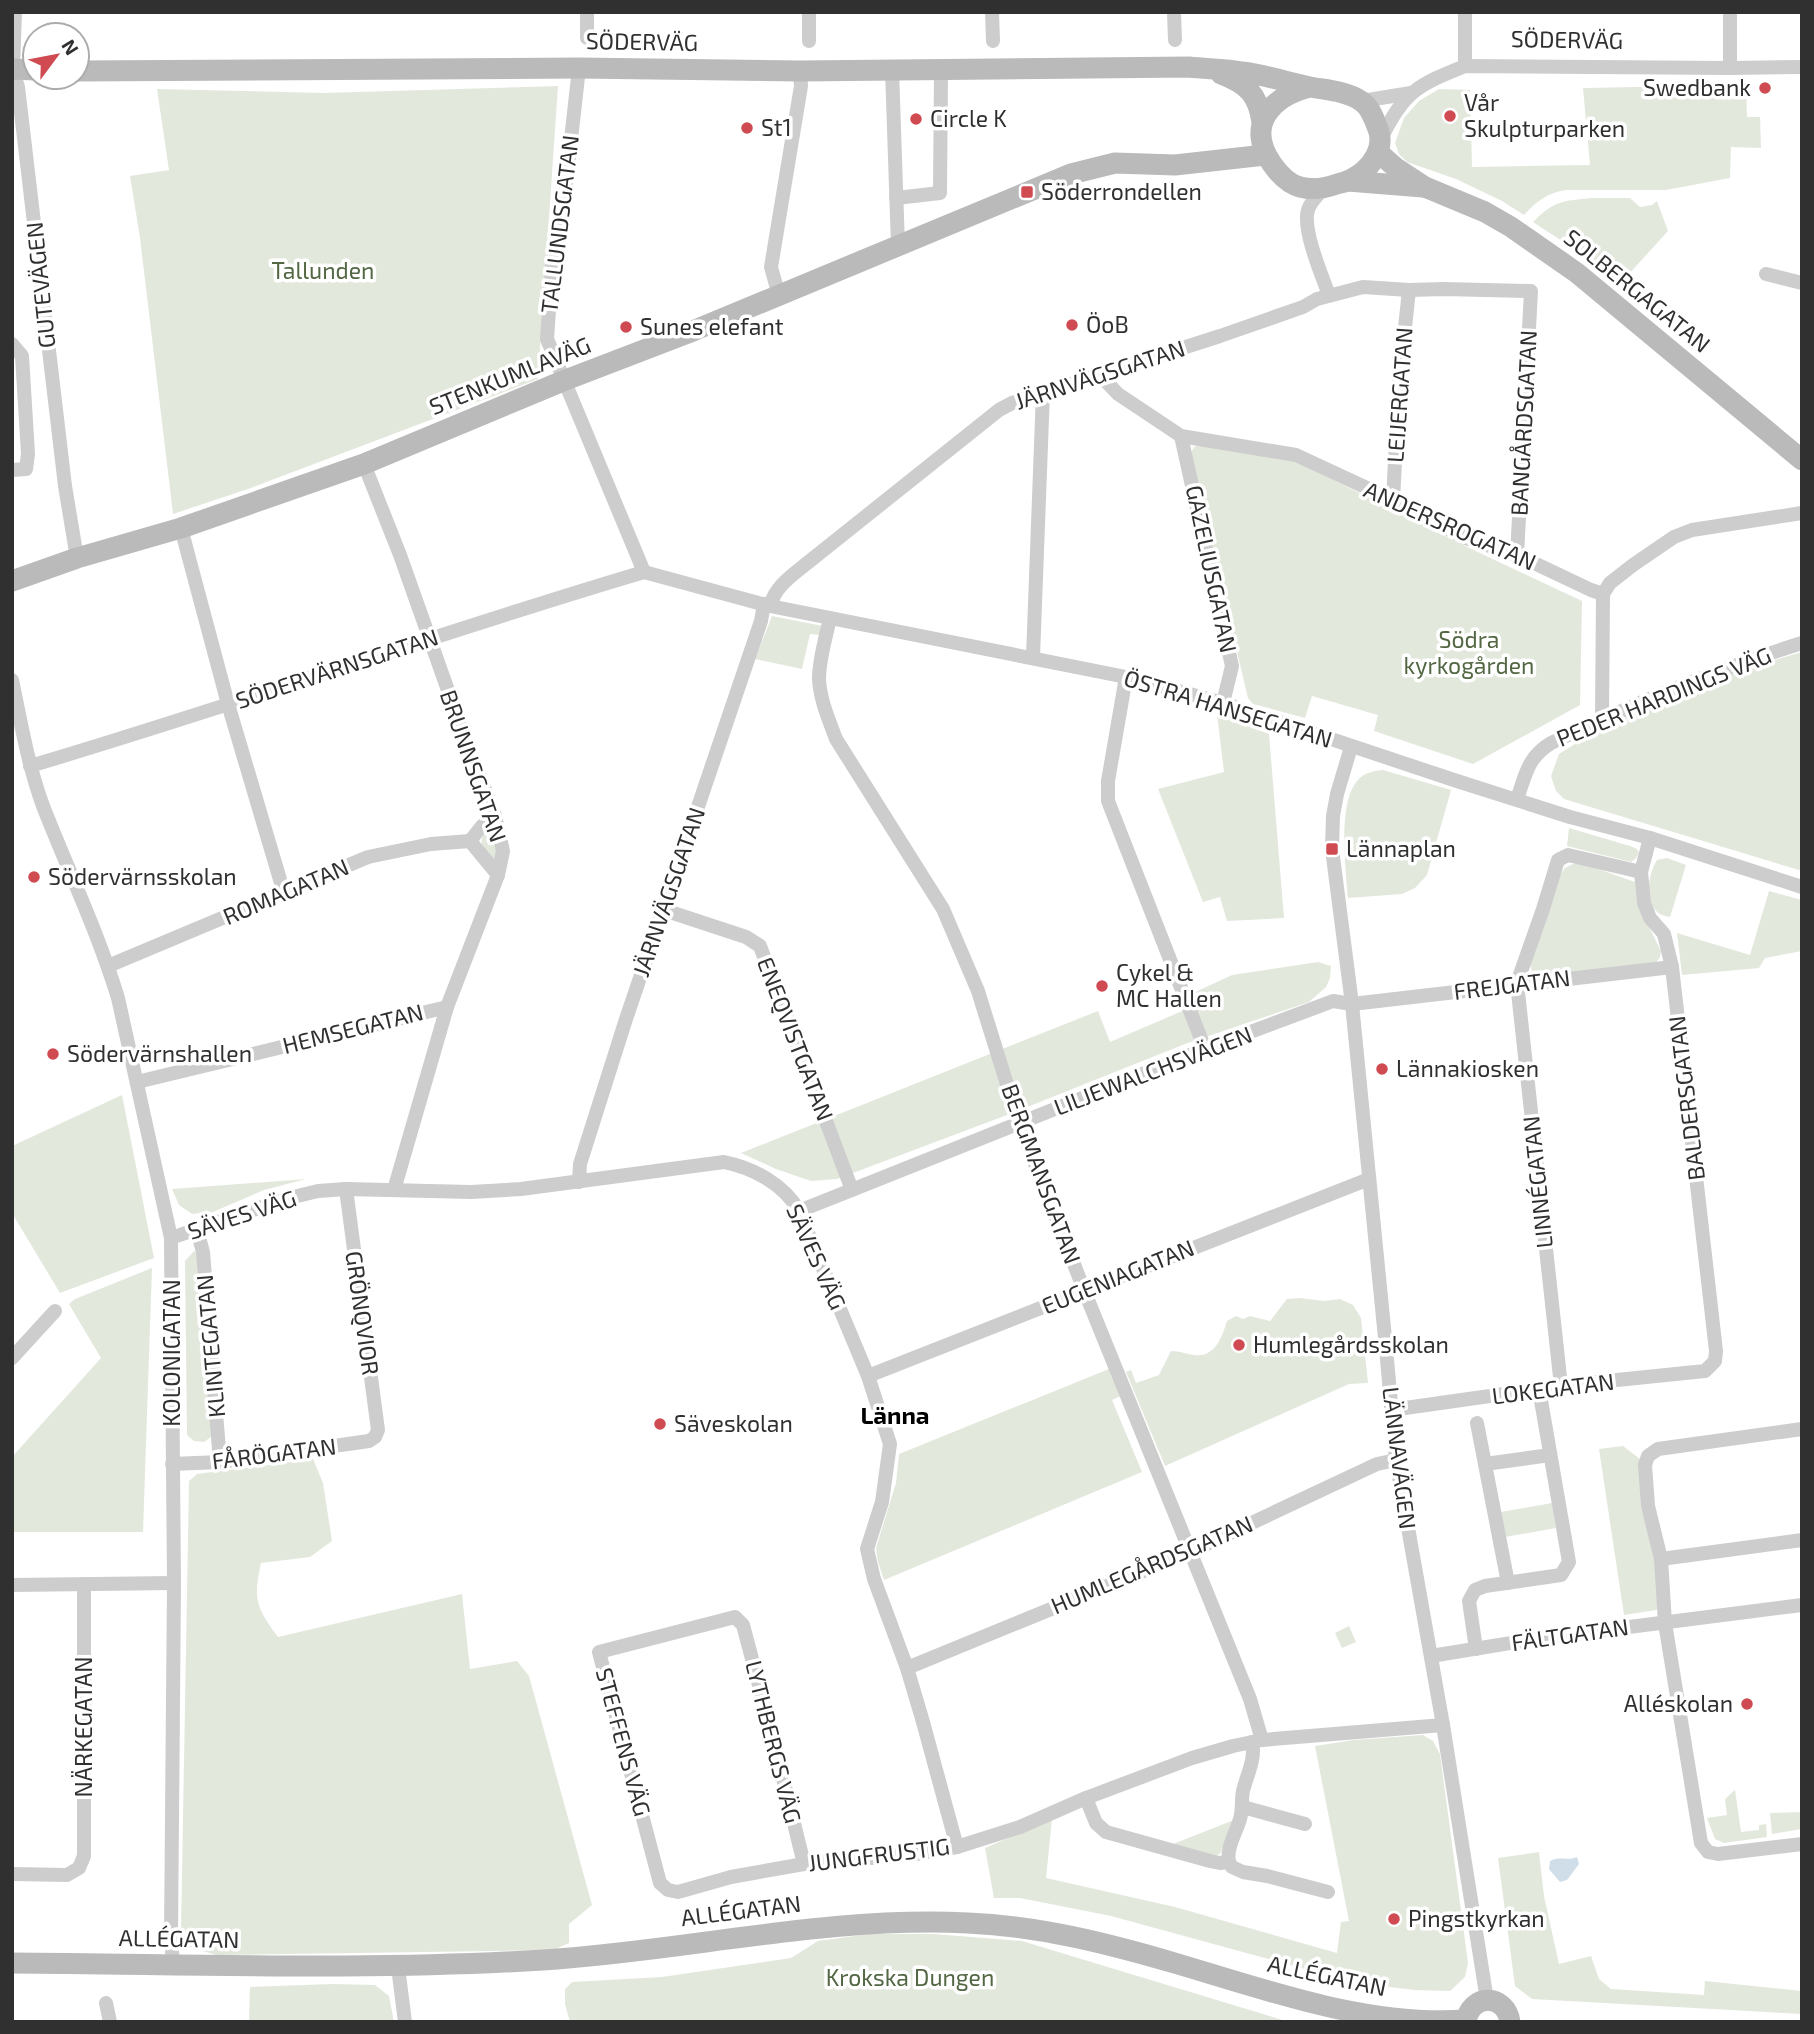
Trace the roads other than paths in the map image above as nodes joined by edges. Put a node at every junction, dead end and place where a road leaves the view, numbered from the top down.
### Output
1 (15, 12) edge
2 (587, 12) edge
3 (809, 12) edge
4 (992, 12) edge
5 (1174, 12) edge
6 (1465, 12) edge
7 (1730, 12) edge
8 (587, 38) dead end
9 (1175, 40) dead end
10 (809, 41) dead end
11 (993, 41) dead end
12 (1465, 66) junction
13 (1802, 67) edge
14 (579, 68) junction
15 (1730, 68) junction
16 (12, 69) edge
17 (1206, 69) junction
18 (892, 70) junction
19 (941, 70) junction
20 (91, 71) edge
21 (800, 71) junction
22 (1309, 87) junction
23 (1411, 93) junction
24 (1362, 101) junction
25 (1262, 121) junction
26 (1380, 146) junction
27 (1265, 155) junction
28 (1348, 181) junction
29 (1425, 187) junction
30 (1324, 188) junction
31 (896, 198) junction
32 (898, 246) junction
33 (1766, 274) dead end
34 (1802, 283) edge
35 (1409, 290) junction
36 (1531, 291) joint
37 (1329, 295) junction
38 (779, 296) junction
39 (12, 344) edge
40 (1099, 374) junction
41 (563, 381) junction
42 (1043, 392) junction
43 (1181, 436) junction
44 (1802, 460) edge
45 (364, 464) junction
46 (12, 470) edge
47 (1393, 500) junction
48 (1802, 513) edge
49 (181, 528) junction
50 (1517, 555) junction
51 (77, 558) junction
52 (644, 572) junction
53 (12, 581) edge
54 (1603, 594) junction
55 (767, 605) junction
56 (830, 618) junction
57 (429, 640) junction
58 (1802, 643) edge
59 (1033, 657) junction
60 (1126, 677) junction
61 (12, 680) edge
62 (1223, 703) junction
63 (228, 704) junction
64 (1602, 719) junction
65 (1351, 747) junction
66 (30, 765) junction
67 (1517, 799) junction
68 (495, 816) junction
69 (1650, 838) junction
70 (470, 841) junction
71 (1641, 872) junction
72 (498, 875) junction
73 (1802, 887) edge
74 (284, 893) junction
75 (664, 911) junction
76 (108, 966) junction
77 (1672, 967) junction
78 (1517, 983) junction
79 (1352, 1004) junction
80 (447, 1007) junction
81 (1205, 1049) junction
82 (136, 1082) junction
83 (1019, 1123) junction
84 (1369, 1179) junction
85 (579, 1182) junction
86 (346, 1189) junction
87 (394, 1190) junction
88 (852, 1190) junction
89 (799, 1210) junction
90 (197, 1230) junction
91 (172, 1238) junction
92 (1084, 1290) junction
93 (55, 1311) dead end
94 (12, 1358) edge
95 (1713, 1364) joint
96 (868, 1376) junction
97 (1561, 1386) junction
98 (1539, 1389) junction
99 (1391, 1410) junction
100 (1477, 1423) dead end
101 (1802, 1429) edge
102 (375, 1437) joint
103 (1550, 1455) junction
104 (1396, 1460) junction
105 (220, 1462) junction
106 (172, 1464) junction
107 (1485, 1464) junction
108 (1802, 1540) edge
109 (1190, 1552) junction
110 (1661, 1559) junction
111 (174, 1583) junction
112 (1508, 1583) junction
113 (84, 1584) junction
114 (12, 1585) edge
115 (1802, 1605) edge
116 (740, 1621) joint
117 (1665, 1623) junction
118 (1476, 1649) junction
119 (1431, 1656) junction
120 (907, 1668) junction
121 (1443, 1725) junction
122 (1257, 1741) junction
123 (1086, 1798) junction
124 (1243, 1807) junction
125 (1305, 1824) dead end
126 (1802, 1844) edge
127 (957, 1847) junction
128 (1229, 1863) junction
129 (804, 1864) junction
130 (12, 1874) edge
131 (668, 1890) joint
132 (1328, 1892) dead end
133 (12, 1963) edge
134 (173, 1965) junction
135 (398, 1967) junction
136 (1487, 2000) junction
137 (106, 2003) dead end
138 (1466, 2021) edge
139 (110, 2022) edge
140 (405, 2022) edge
141 (1510, 2022) edge

1 - 16 street, GUTEVÄGEN
2 - 8 street
3 - 10 street
4 - 11 street
5 - 9 street
6 - 12 street
7 - 15 street
12 - 15 street, SÖDERVÄG
12 - 23 street, SÖDERVÄG
13 - 15 street, SÖDERVÄG
14 - 20 street, SÖDERVÄG
14 - 21 street, SÖDERVÄG
14 - 41 street, TALLUNDSGATAN
16 - 51 street, GUTEVÄGEN
17 - 19 street, SÖDERVÄG
17 - 22 street, SÖDERVÄG
17 - 25 street, SÖDERVÄG
18 - 19 street, SÖDERVÄG
18 - 21 street, SÖDERVÄG
18 - 31 street
19 - 31 street
21 - 38 street
22 - 24 street
22 - 25 street
23 - 24 street, SÖDERVÄG
23 - 26 street, SÖDERVÄG
24 - 26 street
25 - 27 street
26 - 28 street
26 - 29 street, SOLBERGAGATAN
27 - 30 street
27 - 32 street, STENKUMLAVÄG
28 - 29 street, SOLBERGAGATAN
28 - 30 street
29 - 44 street, SOLBERGAGATAN
30 - 37 street
31 - 32 street
32 - 38 street, STENKUMLAVÄG
33 - 34 street
35 - 36 street, JÄRNVÄGSGATAN
35 - 37 street, JÄRNVÄGSGATAN
35 - 47 street, LEIJERGATAN
36 - 50 street, BANGÅRDSGATAN
37 - 40 street, JÄRNVÄGSGATAN
38 - 41 street, STENKUMLAVÄG
39 - 46 street
40 - 42 street, JÄRNVÄGSGATAN
40 - 43 street, ANDERSROGATAN
41 - 45 street, STENKUMLAVÄG
41 - 52 street, TALLUNDSGATAN
42 - 55 street, JÄRNVÄGSGATAN
42 - 59 street
43 - 47 street, ANDERSROGATAN
43 - 62 street, GAZELIUSGATAN
45 - 49 street, STENKUMLAVÄG
45 - 57 street, BRUNNSGATAN
47 - 50 street, ANDERSROGATAN
48 - 54 street
49 - 51 street, STENKUMLAVÄG
49 - 63 street
50 - 54 street, ANDERSROGATAN
51 - 53 street, STENKUMLAVÄG
52 - 55 street, ÖSTRA HANSEGATAN
52 - 57 street, SÖDERVÄRNSGATAN
54 - 64 street
55 - 56 street, ÖSTRA HANSEGATAN
55 - 75 street, JÄRNVÄGSGATAN
56 - 59 street, ÖSTRA HANSEGATAN
56 - 83 street, BERGMANSGATAN
57 - 63 street, SÖDERVÄRNSGATAN
57 - 68 street, BRUNNSGATAN
58 - 64 street, PEDER HARDINGS VÄG
59 - 60 street, ÖSTRA HANSEGATAN
60 - 62 street, ÖSTRA HANSEGATAN
60 - 81 street
61 - 66 street, KOLONIGATAN
62 - 65 street, ÖSTRA HANSEGATAN
63 - 66 street, SÖDERVÄRNSGATAN
63 - 74 street
64 - 67 street, PEDER HARDINGS VÄG
65 - 67 street, ÖSTRA HANSEGATAN
65 - 79 street, LÄNNAVÄGEN
66 - 76 street, KOLONIGATAN
67 - 69 street, ÖSTRA HANSEGATAN
68 - 70 street
68 - 72 street, BRUNNSGATAN
69 - 71 street, BALDERSGATAN
69 - 73 street, ÖSTRA HANSEGATAN
70 - 72 street
70 - 74 street, ROMAGATAN
71 - 77 street, BALDERSGATAN
71 - 78 street, LINNÉGATAN
72 - 80 street, BRUNNSGATAN
74 - 76 street, ROMAGATAN
75 - 85 street, JÄRNVÄGSGATAN
75 - 88 street, ENEQVISTGATAN
76 - 82 street, KOLONIGATAN
77 - 78 street, FREJGATAN
77 - 95 street, BALDERSGATAN
78 - 79 street, FREJGATAN
78 - 97 street, LINNÉGATAN
79 - 81 street, LILJEWALCHSVÄGEN
79 - 84 street, LÄNNAVÄGEN
80 - 82 street, HEMSEGATAN
80 - 87 street, BRUNNSGATAN
81 - 83 street, LILJEWALCHSVÄGEN
82 - 91 street, KOLONIGATAN
83 - 88 street, LILJEWALCHSVÄGEN
83 - 92 street, BERGMANSGATAN
84 - 92 street, EUGENIAGATAN
84 - 99 street, LÄNNAVÄGEN
85 - 87 street, SÄVES VÄG
85 - 89 street, SÄVES VÄG
86 - 87 street, SÄVES VÄG
86 - 90 street, SÄVES VÄG
86 - 102 street, GRÖNQVIOR
88 - 89 street, LILJEWALCHSVÄGEN
89 - 96 street, SÄVES VÄG
90 - 91 street, SÄVES VÄG
90 - 105 street, KLINTEGATAN
91 - 106 street, KOLONIGATAN
92 - 96 street, EUGENIAGATAN
92 - 109 street, BERGMANSGATAN
93 - 94 street
95 - 97 street, LOKEGATAN
96 - 120 street, SÄVES VÄG
97 - 98 street, LOKEGATAN
98 - 99 street, LOKEGATAN
98 - 103 street
99 - 104 street, LÄNNAVÄGEN
100 - 107 street
101 - 110 street
102 - 105 street, FÅRÖGATAN
103 - 107 street
103 - 112 street
104 - 109 street, HUMLEGÅRDSGATAN
104 - 119 street, LÄNNAVÄGEN
105 - 106 street, FÅRÖGATAN
106 - 111 street, KOLONIGATAN
107 - 112 street
108 - 110 street
109 - 120 street, HUMLEGÅRDSGATAN
109 - 122 street, BERGMANSGATAN
110 - 117 street
111 - 113 street
111 - 134 street, KOLONIGATAN
112 - 118 street
113 - 114 street
113 - 130 street, NÄRKEGATAN
115 - 117 street, FÄLTGATAN
116 - 129 street, LYTHBERGS VÄG
116 - 131 street, STEFFENS VÄG
117 - 118 street, FÄLTGATAN
117 - 126 street
118 - 119 street, FÄLTGATAN
119 - 121 street, LÄNNAVÄGEN
120 - 127 street, SÄVES VÄG
121 - 122 street, JUNGFRUSTIG
121 - 136 street, LÄNNAVÄGEN
122 - 123 street, JUNGFRUSTIG
122 - 124 street
123 - 127 street, JUNGFRUSTIG
123 - 128 street
124 - 125 street
124 - 128 street
127 - 129 street, JUNGFRUSTIG
128 - 132 street
129 - 131 street, JUNGFRUSTIG
133 - 134 street, ALLÉGATAN
134 - 135 street, ALLÉGATAN
135 - 138 street, ALLÉGATAN
135 - 140 street
136 - 138 street, ALLÉGATAN
136 - 141 street
137 - 139 street

